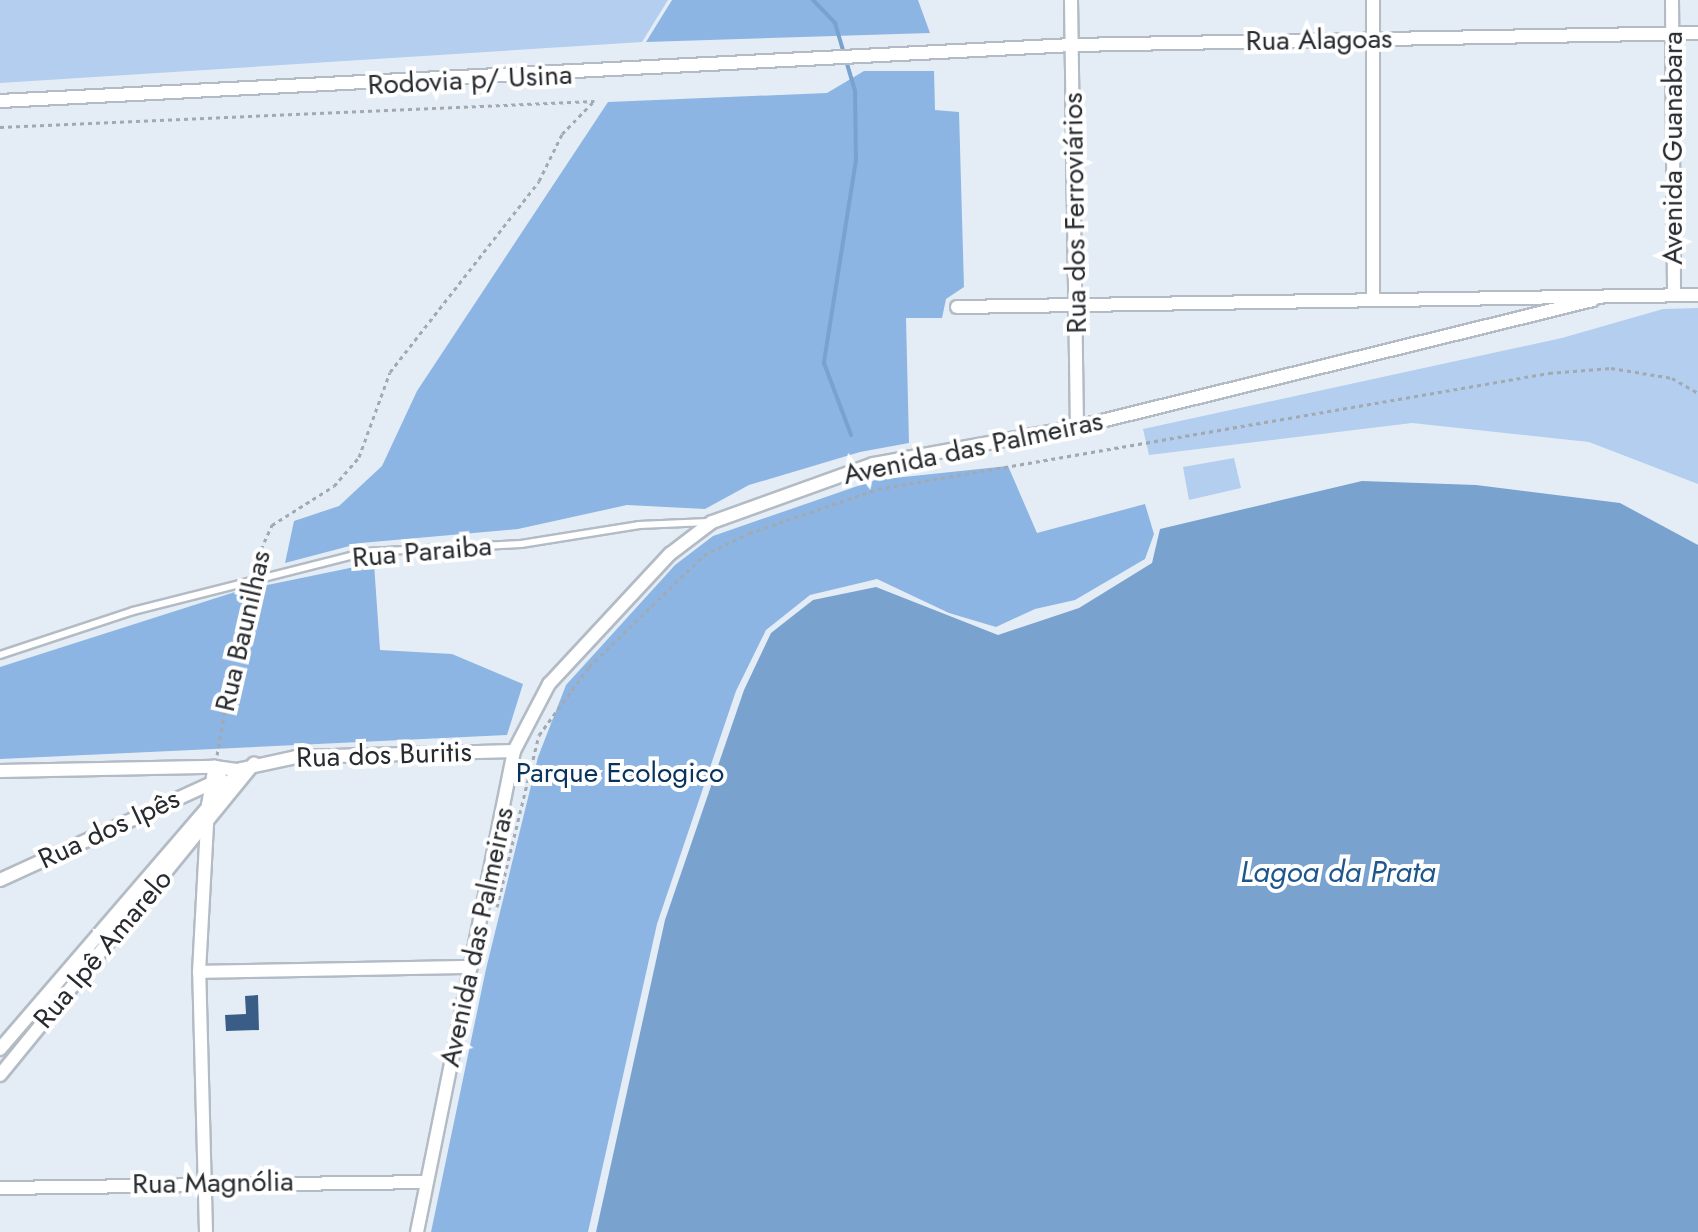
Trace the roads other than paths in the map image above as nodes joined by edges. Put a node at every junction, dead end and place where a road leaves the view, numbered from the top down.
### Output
1 (1071, 0) edge
2 (1373, 0) edge
3 (1672, 0) edge
4 (1698, 33) edge
5 (1673, 34) junction
6 (1371, 39) junction
7 (1073, 45) junction
8 (940, 51) joint
9 (0, 101) edge
10 (1674, 295) junction
11 (1698, 295) edge
12 (1373, 299) junction
13 (1593, 300) junction
14 (1078, 303) junction
15 (957, 307) dead end
16 (1077, 427) junction
17 (712, 522) junction
18 (0, 655) edge
19 (514, 751) junction
20 (248, 769) junction
21 (0, 771) edge
22 (225, 778) junction
23 (208, 805) junction
24 (207, 824) junction
25 (0, 880) edge
26 (471, 967) junction
27 (199, 972) junction
28 (13, 1034) junction
29 (26, 1043) junction
30 (0, 1049) edge
31 (0, 1075) edge
32 (203, 1182) junction
33 (426, 1182) junction
34 (0, 1188) edge
35 (206, 1232) edge
36 (417, 1232) edge

1 - 7 street, Rua dos Ferroviários
2 - 6 street
3 - 5 street, Avenida Guanabara
4 - 5 street, Rua Alagoas
5 - 6 street, Rua Alagoas
5 - 10 street, Avenida Guanabara
6 - 7 street, Rua Alagoas
6 - 12 street
7 - 8 street, Rua Alagoas
7 - 14 street, Rua dos Ferroviários
8 - 9 street, Rodovia p/ Usina
10 - 11 street
10 - 13 street
12 - 13 street
12 - 14 street
13 - 16 street, Avenida das Palmeiras
14 - 15 street
14 - 16 street, Rua dos Ferroviários
16 - 17 street, Avenida das Palmeiras
17 - 18 lane, Rua Paraiba
17 - 19 street, Avenida das Palmeiras
19 - 20 street, Rua dos Buritis
19 - 26 street, Avenida das Palmeiras
20 - 22 street, Rua dos Buritis
20 - 22 street
21 - 22 street, Rua dos Buritis
22 - 23 street
22 - 24 street
22 - 25 street, Rua dos Ipês
23 - 24 street
23 - 28 street, Rua Ipê Amarelo
24 - 27 street
24 - 29 street, Rua Ipê Amarelo
26 - 27 street
26 - 33 street, Avenida das Palmeiras
27 - 32 street
28 - 29 street
28 - 30 street, Rua Ipê Amarelo
29 - 31 street, Rua Ipê Amarelo
32 - 33 street, Rua Magnólia
32 - 34 street, Rua Magnólia
32 - 35 street
33 - 36 street, Avenida das Palmeiras

